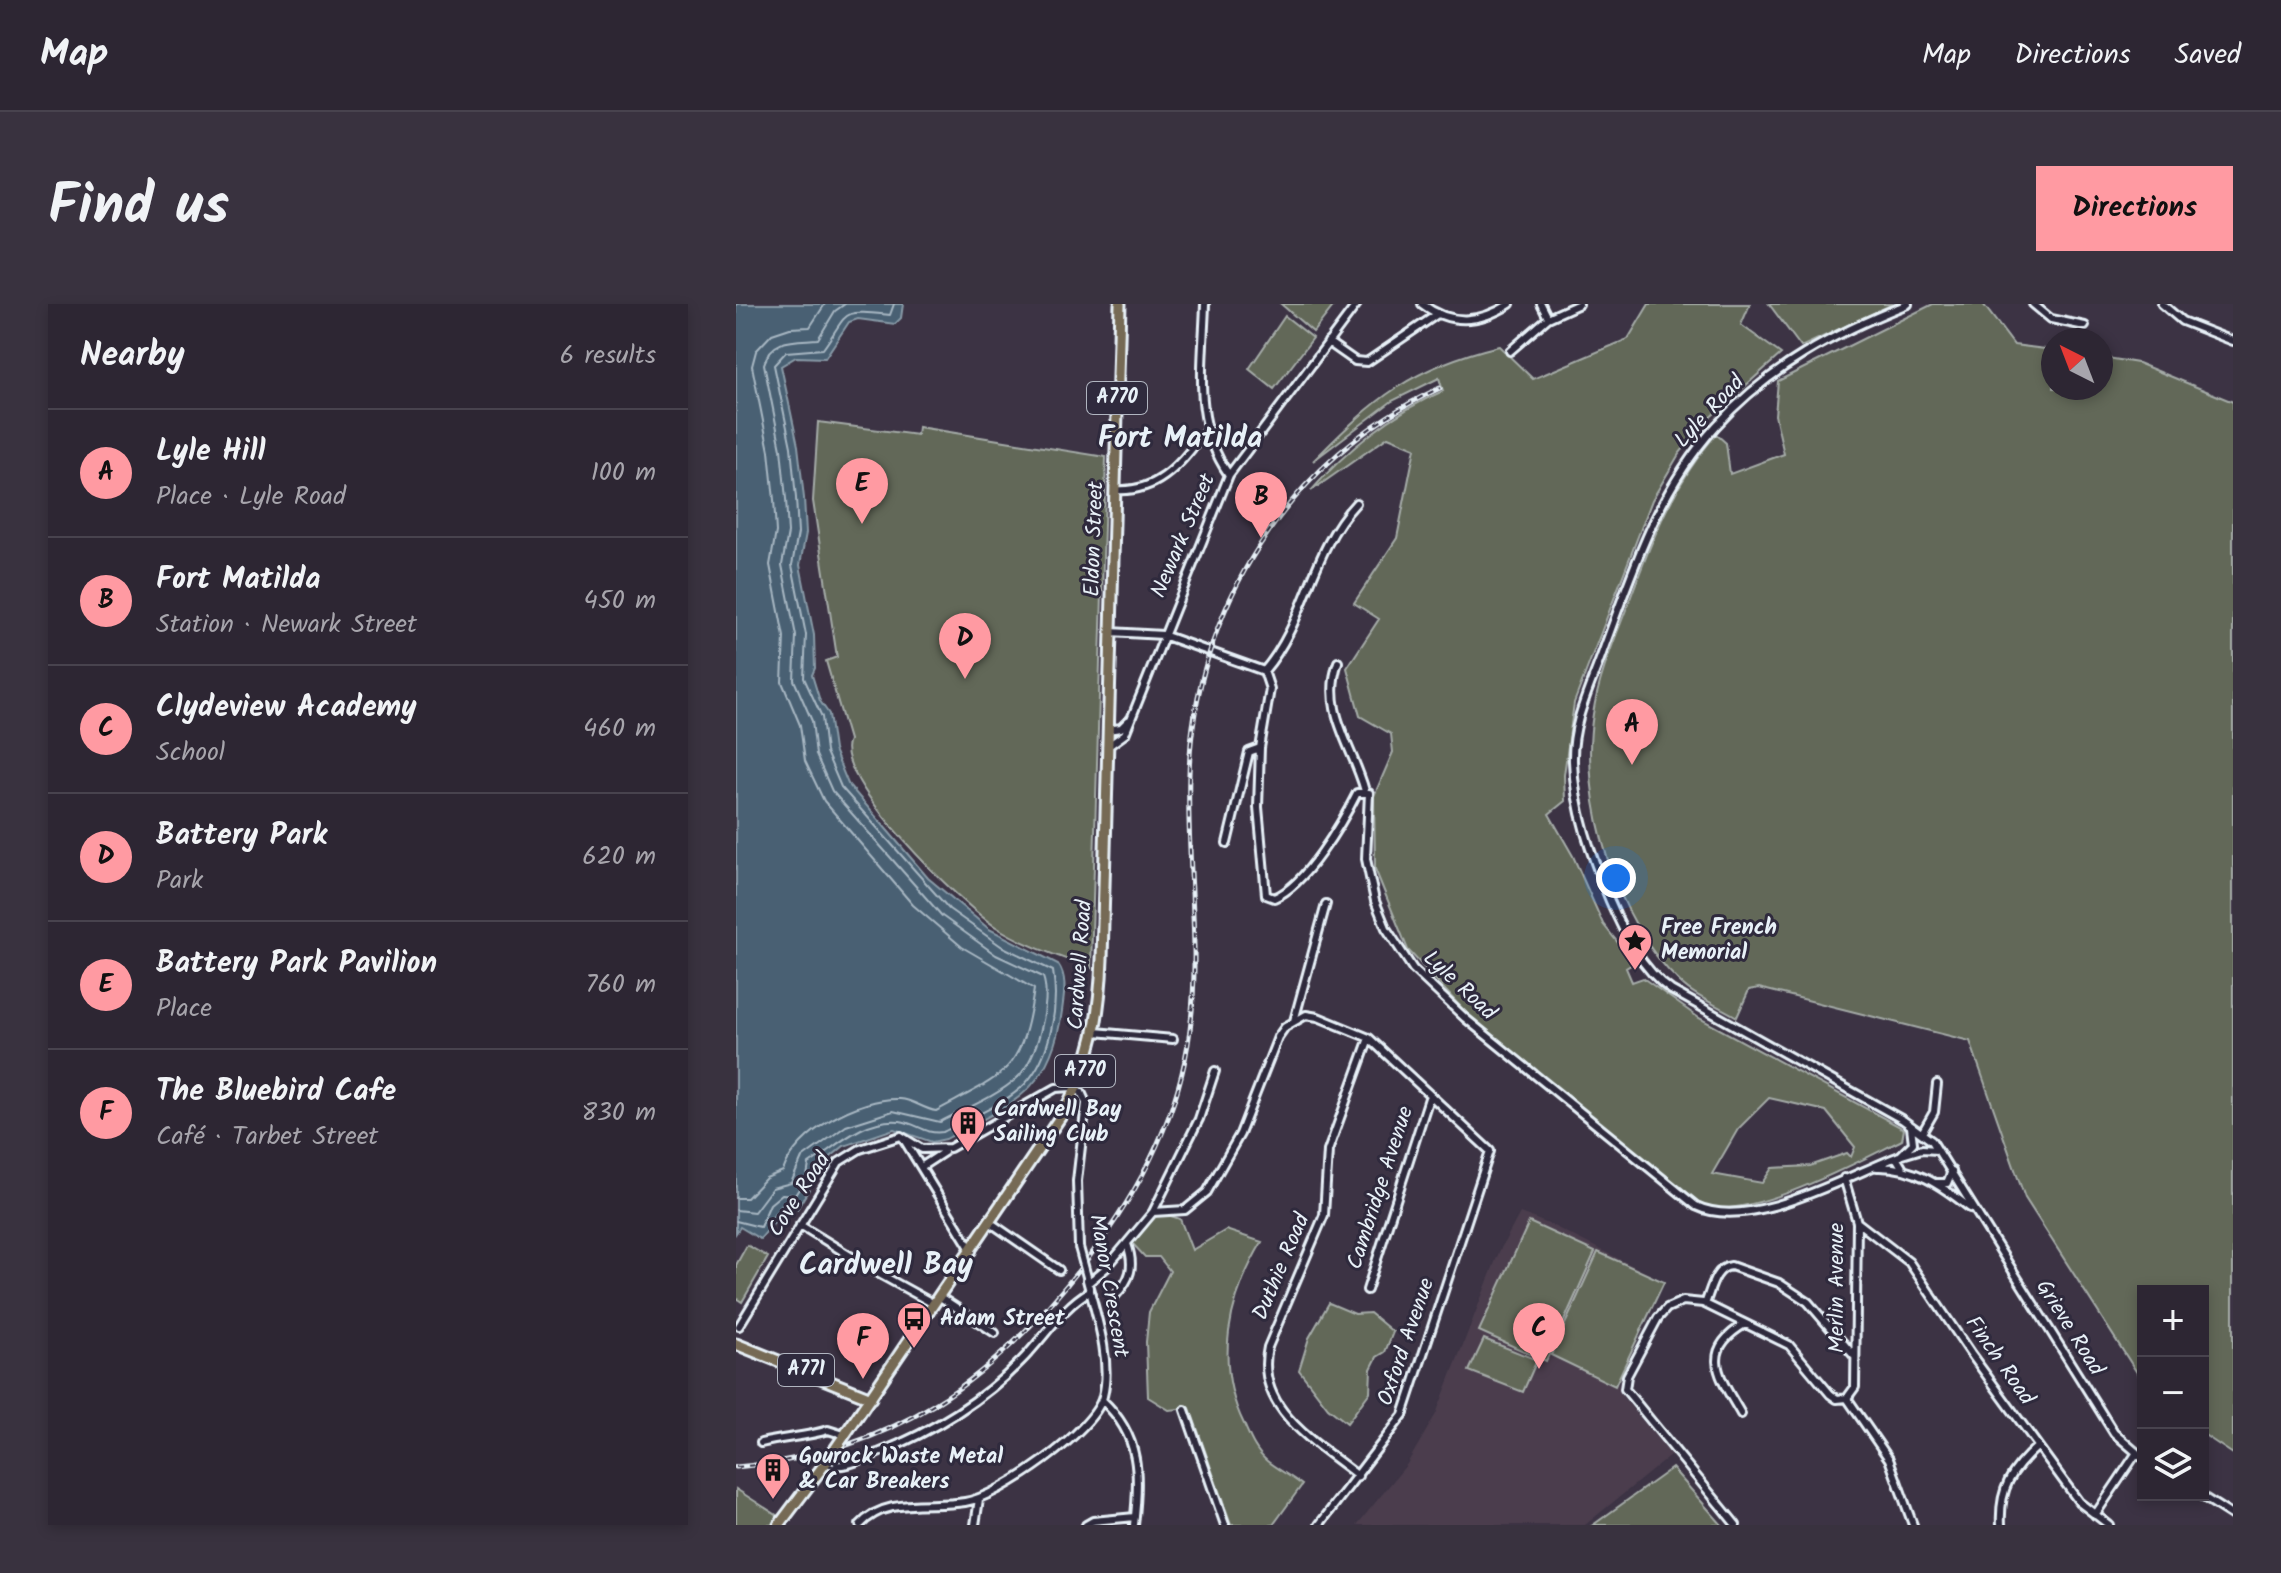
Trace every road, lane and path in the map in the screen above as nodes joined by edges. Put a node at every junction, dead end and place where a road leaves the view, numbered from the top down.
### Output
1 (1120, 304) edge
2 (1205, 304) edge
3 (1357, 304) edge
4 (1422, 304) edge
5 (1510, 304) edge
6 (1541, 304) edge
7 (1579, 304) edge
8 (1908, 304) edge
9 (2033, 304) edge
10 (2162, 304) edge
11 (1436, 315) junction
12 (1548, 318) junction
13 (2085, 326) dead end
14 (2233, 341) edge
15 (1328, 342) junction
16 (1510, 351) dead end
17 (1206, 431) junction
18 (1229, 475) junction
19 (1115, 490) junction
20 (1356, 503) dead end
21 (1110, 632) junction
22 (1163, 635) junction
23 (1338, 662) dead end
24 (1264, 671) junction
25 (1128, 721) junction
26 (1107, 730) junction
27 (1107, 747) junction
28 (1260, 748) junction
29 (1365, 791) junction
30 (1227, 843) dead end
31 (1326, 904) dead end
32 (1294, 1021) junction
33 (1095, 1032) junction
34 (1369, 1038) junction
35 (1173, 1039) dead end
36 (1215, 1071) dead end
37 (1937, 1084) dead end
38 (1077, 1089) junction
39 (1429, 1098) junction
40 (1903, 1120) junction
41 (1922, 1133) junction
42 (901, 1136) junction
43 (950, 1148) junction
44 (1940, 1152) junction
45 (1899, 1156) junction
46 (921, 1167) junction
47 (1870, 1167) junction
48 (1904, 1170) junction
49 (1952, 1171) junction
50 (1844, 1178) junction
51 (1933, 1181) junction
52 (1973, 1210) junction
53 (1153, 1212) junction
54 (1857, 1222) junction
55 (991, 1223) junction
56 (800, 1225) junction
57 (1127, 1244) junction
58 (972, 1251) junction
59 (865, 1265) dead end
60 (1059, 1270) dead end
61 (874, 1271) dead end
62 (1087, 1280) junction
63 (1367, 1290) dead end
64 (1090, 1291) junction
65 (1114, 1297) dead end
66 (937, 1301) junction
67 (1705, 1304) junction
68 (1745, 1324) junction
69 (739, 1326) dead end
70 (995, 1333) dead end
71 (736, 1344) edge
72 (1855, 1357) junction
73 (871, 1398) junction
74 (1847, 1398) junction
75 (1102, 1400) junction
76 (1185, 1410) dead end
77 (1741, 1414) dead end
78 (843, 1437) junction
79 (761, 1443) dead end
80 (2038, 1446) junction
81 (2137, 1453) edge
82 (2137, 1460) edge
83 (826, 1462) junction
84 (1358, 1476) junction
85 (979, 1499) junction
86 (800, 1501) junction
87 (2209, 1501) edge
88 (2095, 1515) junction
89 (2233, 1516) edge
90 (1135, 1517) junction
91 (779, 1525) edge
92 (788, 1525) edge
93 (860, 1525) edge
94 (975, 1525) edge
95 (1086, 1525) edge
96 (1134, 1525) edge
97 (1225, 1525) edge
98 (1319, 1525) edge
99 (1736, 1525) edge
100 (1913, 1525) edge
101 (2001, 1525) edge
102 (2109, 1525) edge

1 - 19 main road, Eldon Street / A770
2 - 17 street
3 - 15 street, Newark Street
4 - 11 street
5 - 11 street
6 - 12 street
7 - 12 street
8 - 40 street, Lyle Road
9 - 13 street
10 - 14 street
11 - 15 street
12 - 16 street
15 - 18 street, Newark Street
17 - 18 street
17 - 19 street
18 - 22 street, Newark Street
19 - 21 main road, Eldon Street / A770
20 - 24 street
21 - 22 street
21 - 26 main road, Cardwell Road / A770
22 - 24 street
22 - 25 street, Newark Street
23 - 29 street, Lyle Road
24 - 28 street
25 - 26 street
25 - 27 street, Newark Street
26 - 27 main road, Cardwell Road / A770
27 - 33 main road, Cardwell Road / A770
28 - 29 street
28 - 30 street
29 - 50 street, Lyle Road
31 - 32 street
32 - 34 street
32 - 53 street
33 - 35 street
33 - 38 main road, Cardwell Road / A770
34 - 39 street
34 - 84 street, Duthie Road
36 - 53 street
37 - 41 street
38 - 43 street
38 - 55 main road, Cardwell Road / A770
38 - 62 street, Manor Crescent, bridge
39 - 63 street, Cambridge Avenue
39 - 84 street, Oxford Avenue
40 - 41 street, Lyle Road
40 - 45 street
41 - 44 street, Lyle Road
42 - 43 street
42 - 46 street
42 - 56 street, Cove Road
43 - 46 street
44 - 45 street, Lyle Road
44 - 49 street, Grieve Road
45 - 47 street, Lyle Road
45 - 48 street
46 - 58 street
47 - 48 street, Grieve Road
47 - 50 street, Lyle Road
48 - 51 street, Grieve Road
49 - 51 street
49 - 52 street, Grieve Road
50 - 54 street, Merlin Avenue
51 - 52 street, Grieve Road
52 - 81 street, Grieve Road
53 - 57 street
54 - 72 street, Merlin Avenue
54 - 80 street, Finch Road
55 - 58 main road, Cardwell Road / A770
55 - 60 street
56 - 59 street
56 - 69 street, Cove Road
57 - 62 street
57 - 65 street
58 - 66 main road, Cardwell Road / A770
61 - 66 street
62 - 64 street, Manor Crescent
64 - 75 street, Manor Crescent
64 - 83 street
66 - 70 street
66 - 73 main road, Cardwell Road / A770
67 - 68 street
67 - 72 street
67 - 99 street
68 - 74 street
68 - 77 street
71 - 73 main road, A771
72 - 74 street, Merlin Avenue
73 - 78 main road, Cardwell Road / A770
74 - 100 street
75 - 85 street
75 - 90 street
76 - 97 street
78 - 79 street
78 - 83 main road, Cardwell Road / A770, bridge
80 - 88 street, Finch Road
80 - 101 street
82 - 88 street
83 - 86 main road, Cardwell Road / A770
84 - 98 street, Oxford Avenue
85 - 93 street
85 - 94 street
86 - 91 main road, Cardwell Road / A770
86 - 92 main road, Cardwell Road / A770
87 - 89 street
88 - 102 street, Finch Road
90 - 95 street
90 - 96 street

